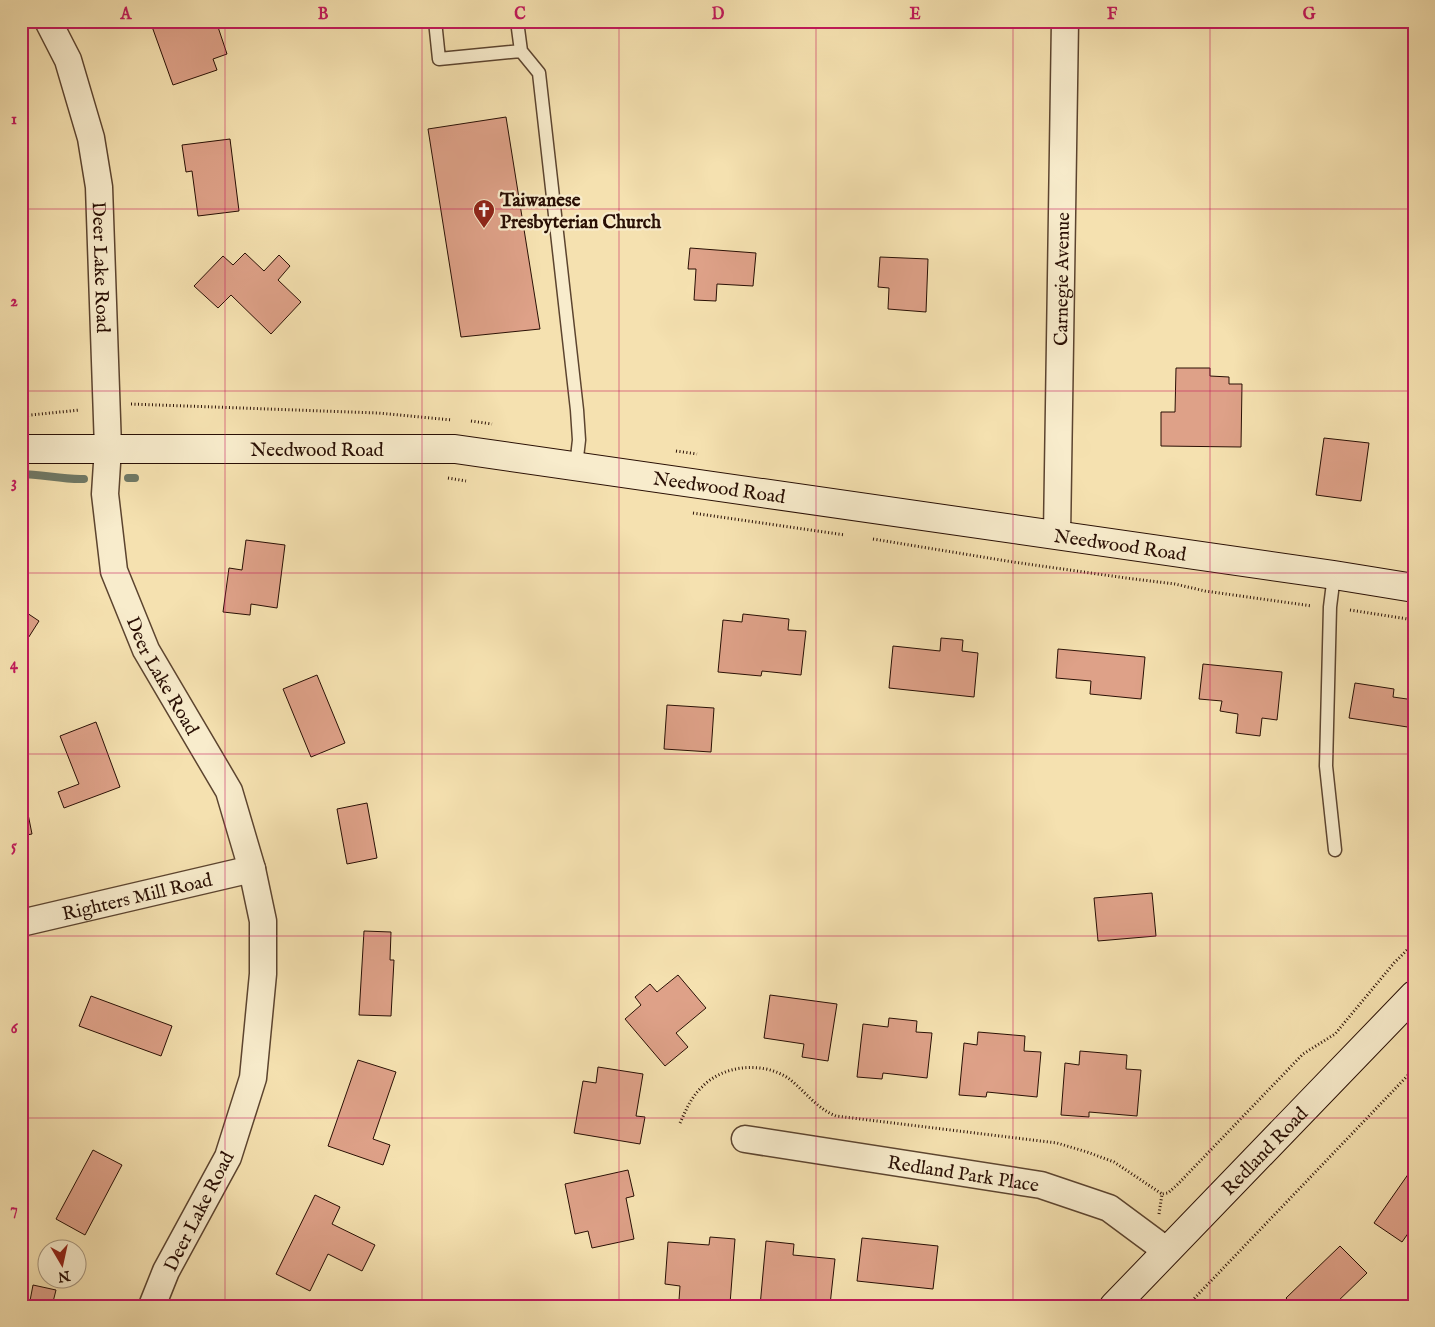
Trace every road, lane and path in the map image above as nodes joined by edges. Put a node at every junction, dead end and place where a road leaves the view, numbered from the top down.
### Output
1 (48, 21) edge
2 (435, 21) edge
3 (517, 21) edge
4 (1065, 21) edge
5 (521, 51) junction
6 (106, 407) junction
7 (21, 416) edge
8 (108, 448) junction
9 (21, 449) edge
10 (576, 466) junction
11 (444, 476) dead end
12 (471, 481) dead end
13 (685, 511) dead end
14 (1057, 535) junction
15 (851, 536) dead end
16 (868, 538) dead end
17 (1334, 575) junction
18 (1414, 588) edge
19 (1330, 608) junction
20 (1414, 620) edge
21 (1335, 850) dead end
22 (252, 869) junction
23 (21, 923) edge
24 (1414, 943) edge
25 (1414, 995) edge
26 (1414, 1069) edge
27 (680, 1123) dead end
28 (745, 1139) dead end
29 (1162, 1194) junction
30 (1146, 1235) junction
31 (1167, 1251) junction
32 (152, 1306) edge
33 (1114, 1306) edge
34 (1187, 1306) edge

1 - 6 street, Deer Lake Road
2 - 5 lane
3 - 5 lane
4 - 14 street, Carnegie Avenue
5 - 10 lane
6 - 7 path
6 - 8 street, Deer Lake Road
8 - 9 street, Needwood Road
8 - 10 street, Needwood Road
8 - 22 street, Deer Lake Road
10 - 14 street, Needwood Road
11 - 12 path
13 - 15 path
14 - 17 street, Needwood Road
16 - 19 path
17 - 18 street, Needwood Road
17 - 19 lane
19 - 20 path
19 - 21 lane
22 - 23 street, Righters Mill Road
22 - 32 street, Deer Lake Road
24 - 29 path
25 - 31 street, Redland Road
26 - 34 path
27 - 29 path
28 - 30 street, Redland Park Place
29 - 30 path
30 - 31 street, Redland Park Place
31 - 33 street, Redland Road

